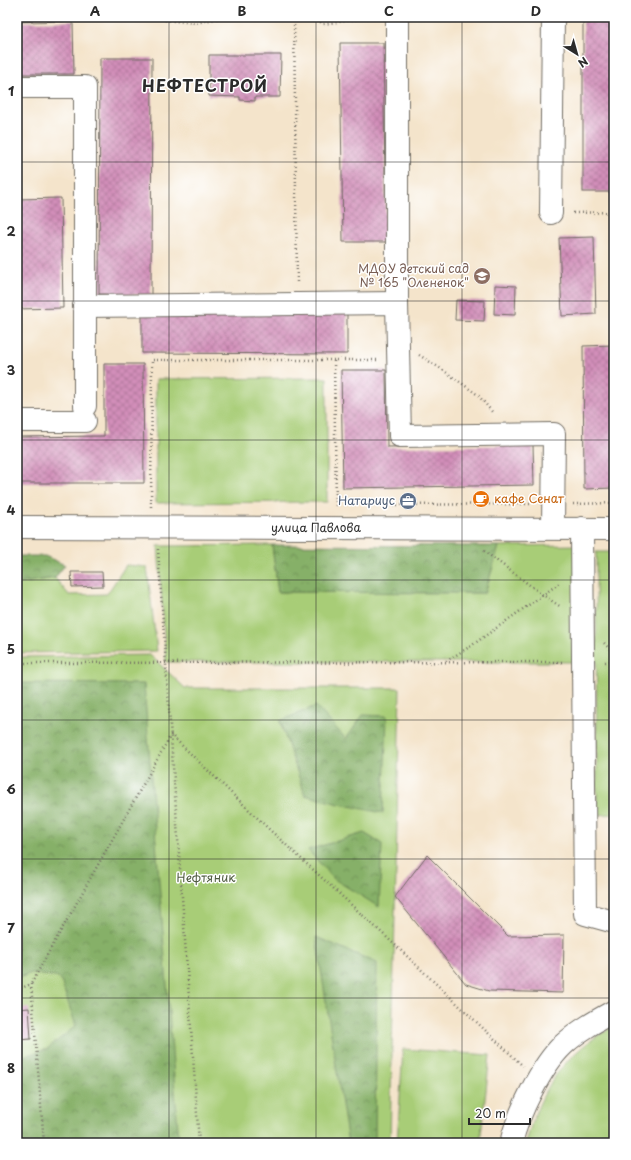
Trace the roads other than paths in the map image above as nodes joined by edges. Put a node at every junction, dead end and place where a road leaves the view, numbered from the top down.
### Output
1 (397, 17) edge
2 (553, 17) edge
3 (17, 87) edge
4 (551, 213) road end
5 (396, 303) junction
6 (84, 306) junction
7 (17, 421) edge
8 (17, 527) edge
9 (553, 528) junction
10 (582, 528) junction
11 (614, 528) edge
12 (614, 922) edge
13 (614, 1011) edge
14 (511, 1143) edge

1 - 5 street
2 - 4 street
3 - 6 street
5 - 6 street
5 - 9 street
6 - 7 street
8 - 9 street, улица Павлова
9 - 10 street, улица Павлова
10 - 11 street, улица Павлова
10 - 12 street
13 - 14 street

